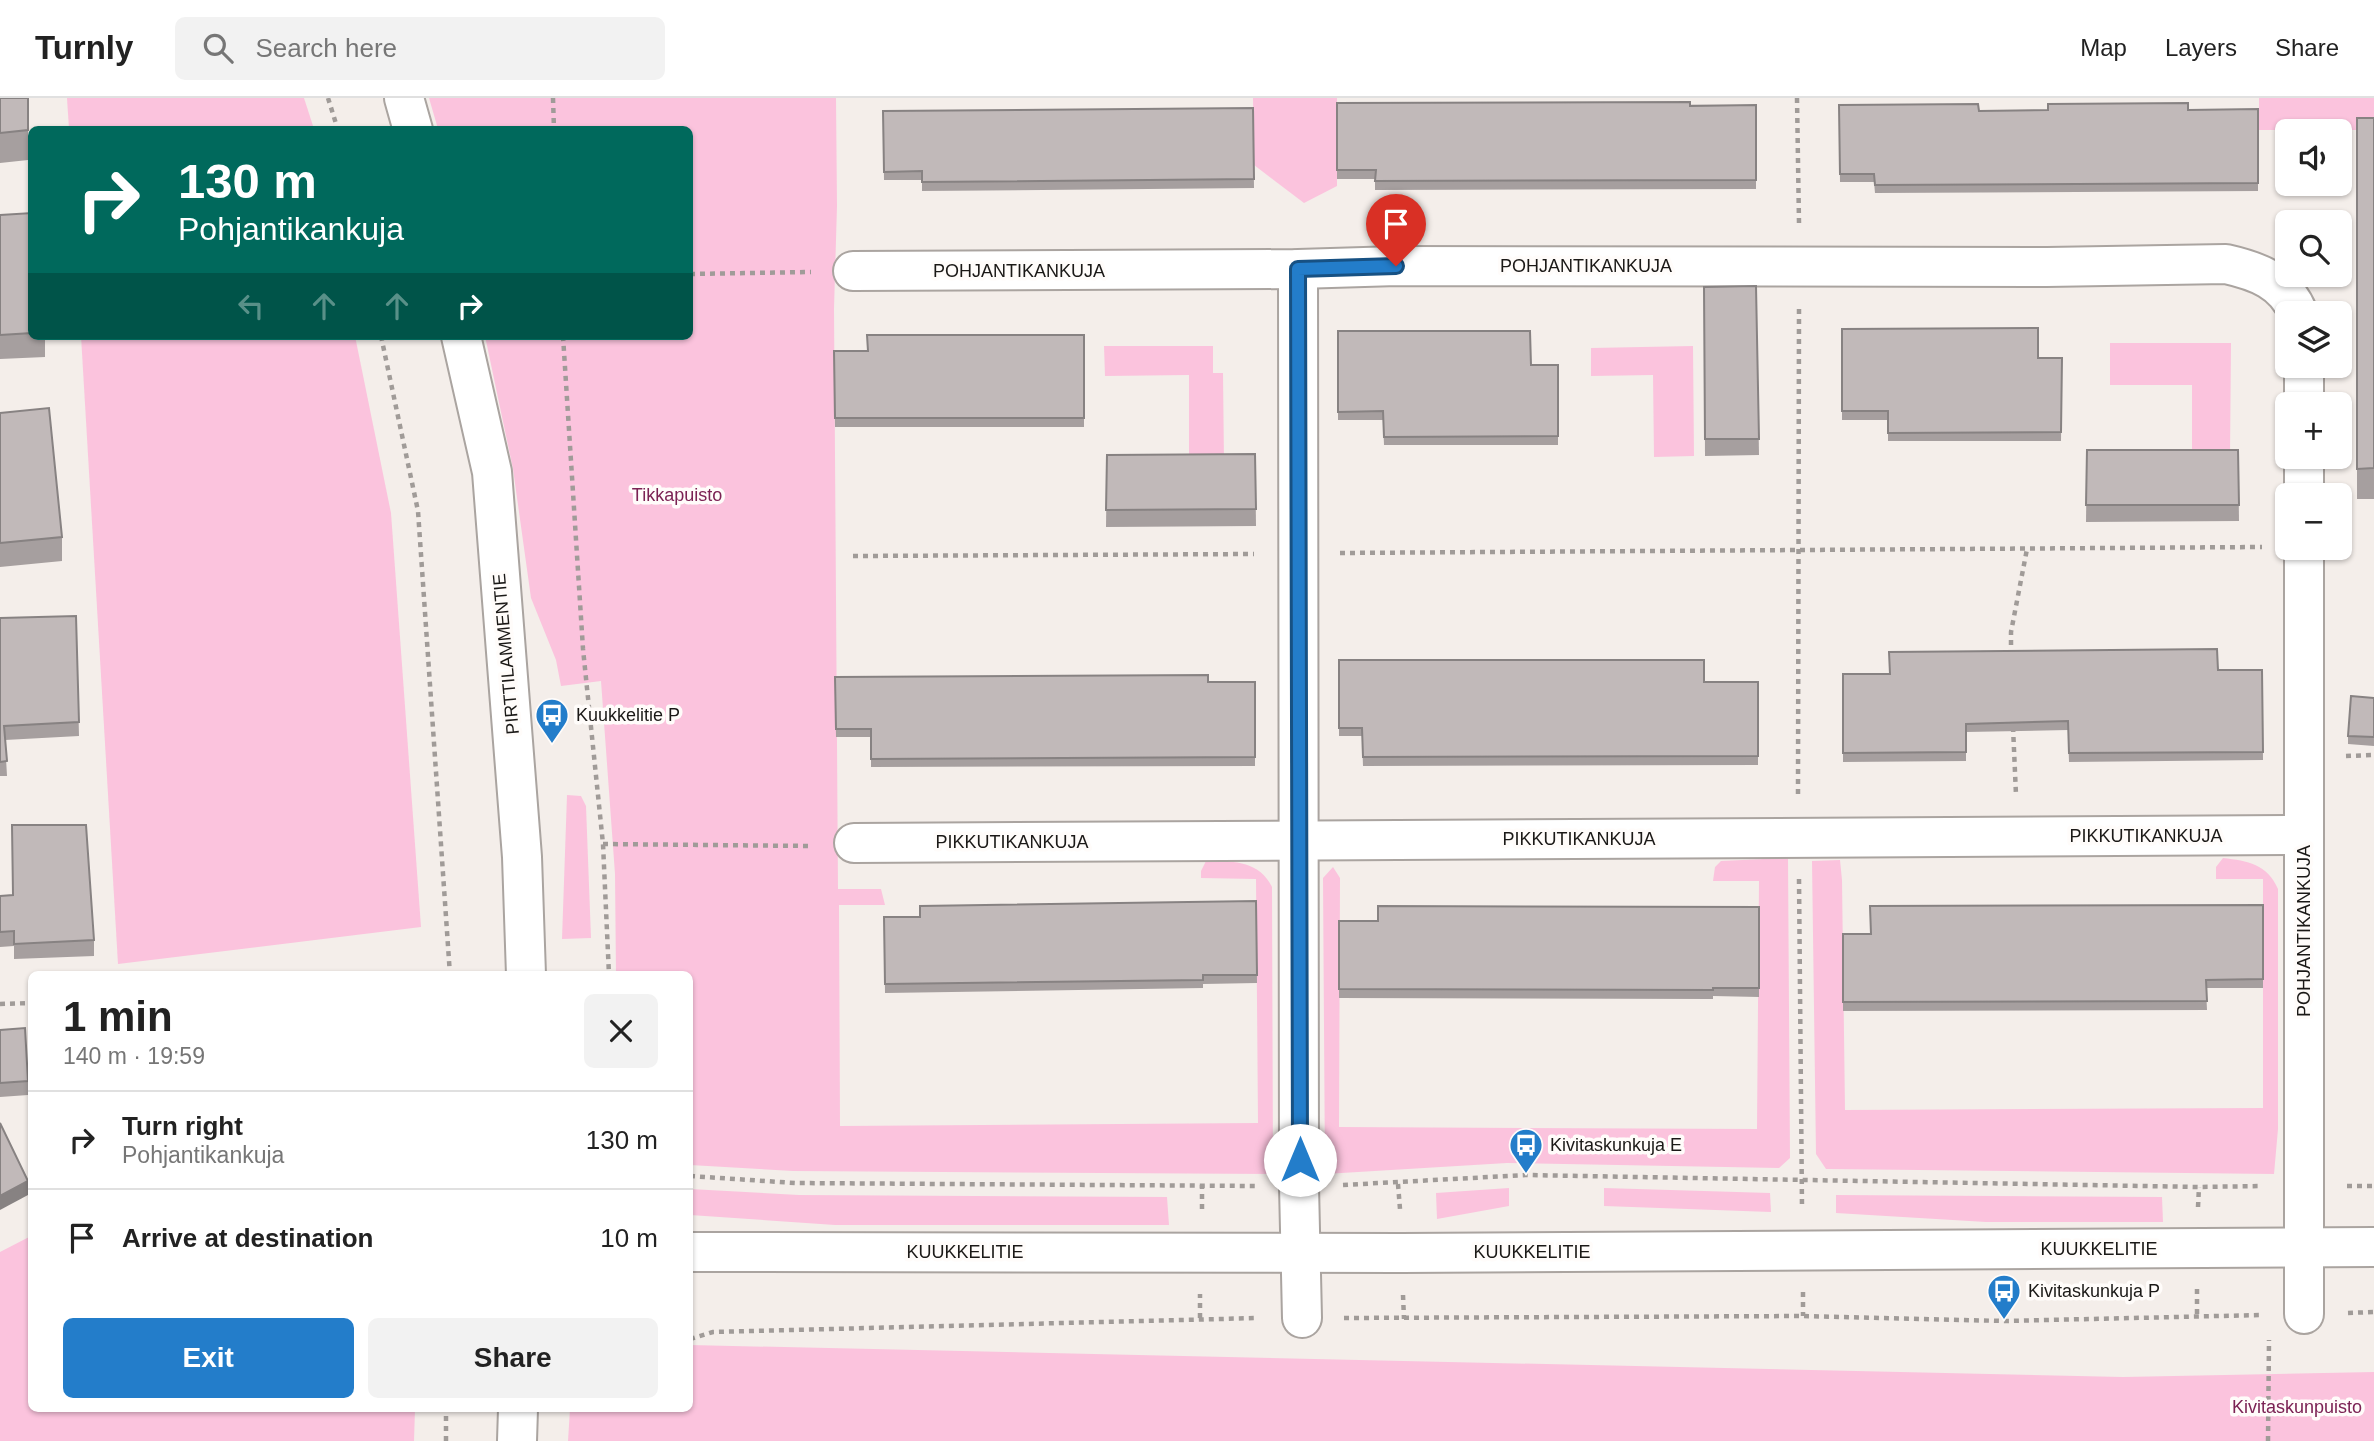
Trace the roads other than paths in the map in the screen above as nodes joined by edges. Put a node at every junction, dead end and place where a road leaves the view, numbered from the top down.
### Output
1 (404, 98) edge
2 (412, 126) edge
3 (1298, 269) junction
4 (853, 271) road end
5 (2290, 301) edge
6 (462, 340) edge
7 (2304, 560) edge
8 (2304, 835) junction
9 (1301, 841) junction
10 (853, 843) road end
11 (526, 971) edge
12 (2304, 1247) junction
13 (2374, 1247) edge
14 (693, 1252) edge
15 (1302, 1253) junction
16 (2287, 1314) road end
17 (1302, 1318) road end
18 (518, 1412) edge
19 (517, 1441) edge

1 - 2 street
3 - 4 street, POHJANTIKANKUJA
3 - 5 street, POHJANTIKANKUJA
3 - 9 street
6 - 11 street, PIRTTILAMMENTIE
7 - 8 street, POHJANTIKANKUJA
8 - 9 street, PIKKUTIKANKUJA
8 - 12 street, POHJANTIKANKUJA
9 - 10 street, PIKKUTIKANKUJA
9 - 15 street
12 - 13 street, KUUKKELITIE
12 - 15 street, KUUKKELITIE
12 - 16 street, POHJANTIKANKUJA
14 - 15 street, KUUKKELITIE
15 - 17 street
18 - 19 street

